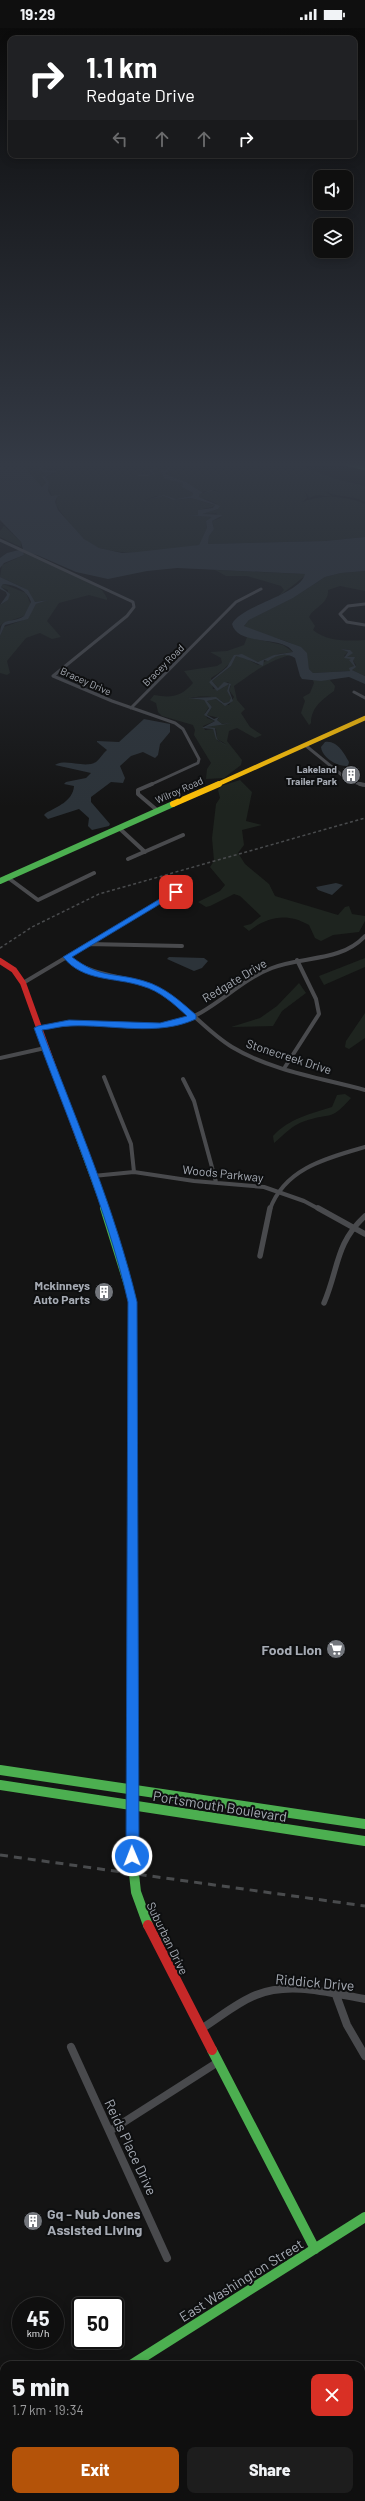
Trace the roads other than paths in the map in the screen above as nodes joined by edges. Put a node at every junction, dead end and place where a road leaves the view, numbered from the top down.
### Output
1 (78, 576) edge
2 (261, 589) dead end
3 (365, 604) edge
4 (365, 626) edge
5 (354, 692) dead end
6 (365, 698) edge
7 (131, 708) junction
8 (365, 718) edge
9 (305, 745) junction
10 (365, 786) edge
11 (158, 810) junction
12 (119, 828) junction
13 (183, 835) dead end
14 (145, 852) junction
15 (128, 859) dead end
16 (94, 873) dead end
17 (7, 877) junction
18 (0, 881) edge
19 (176, 892) dead end
20 (365, 936) edge
21 (88, 944) junction
22 (182, 946) dead end
23 (67, 957) junction
24 (297, 960) junction
25 (0, 961) edge
26 (23, 983) junction
27 (193, 1017) junction
28 (38, 1028) junction
29 (45, 1048) junction
30 (0, 1058) edge
31 (285, 1067) junction
32 (104, 1077) dead end
33 (184, 1079) dead end
34 (365, 1090) edge
35 (365, 1147) edge
36 (134, 1172) junction
37 (93, 1176) junction
38 (216, 1182) junction
39 (279, 1191) junction
40 (365, 1216) edge
41 (353, 1227) junction
42 (365, 1234) edge
43 (260, 1256) dead end
44 (324, 1303) dead end
45 (0, 1770) edge
46 (0, 1785) edge
47 (132, 1790) junction
48 (132, 1805) junction
49 (365, 1824) edge
50 (365, 1841) edge
51 (336, 1995) junction
52 (365, 1999) edge
53 (201, 2029) junction
54 (71, 2047) dead end
55 (365, 2056) edge
56 (218, 2062) junction
57 (110, 2132) junction
58 (365, 2217) edge
59 (315, 2249) junction
60 (167, 2258) dead end
61 (137, 2361) edge

1 - 7 street, Bracey Drive
2 - 7 street, Bracey Road
3 - 4 street
5 - 6 street
7 - 11 street, Bracey Drive
8 - 9 main road, Wilroy Road
9 - 10 street
9 - 11 main road, Wilroy Road
11 - 12 main road, Wilroy Road
12 - 14 street
12 - 17 main road, Wilroy Road
13 - 14 street
14 - 15 street
16 - 17 street
17 - 18 main road, Wilroy Road
19 - 21 street
20 - 24 street, Redgate Drive
21 - 22 street
21 - 23 street
23 - 26 street
23 - 27 street, Stonecreek Drive
24 - 27 street, Redgate Drive
24 - 31 street
25 - 26 main road, Suburban Drive
26 - 28 main road, Suburban Drive
27 - 28 street, Redgate Drive
27 - 31 street, Stonecreek Drive
28 - 29 main road, Suburban Drive
29 - 30 street
29 - 37 main road, Suburban Drive
31 - 34 street, Stonecreek Drive
32 - 36 street
33 - 38 street
35 - 39 street
36 - 37 street, Woods Parkway
36 - 38 street, Woods Parkway
37 - 47 main road, Suburban Drive
38 - 39 street, Woods Parkway
39 - 41 street, Woods Parkway
39 - 43 street
40 - 41 street
41 - 42 street, Woods Parkway
41 - 44 street
45 - 47 main road, Portsmouth Boulevard
46 - 48 main road, Portsmouth Boulevard
47 - 48 main road, Suburban Drive
47 - 49 main road, Portsmouth Boulevard
48 - 50 main road, Portsmouth Boulevard
48 - 53 main road, Suburban Drive
51 - 52 street, Riddick Drive
51 - 53 street, Riddick Drive
51 - 55 street
53 - 56 main road, Suburban Drive
54 - 57 street, Reids Place Drive
56 - 57 street
56 - 59 main road, Suburban Drive
57 - 60 street, Reids Place Drive
58 - 59 main road, East Washington Street
59 - 61 main road, East Washington Street

